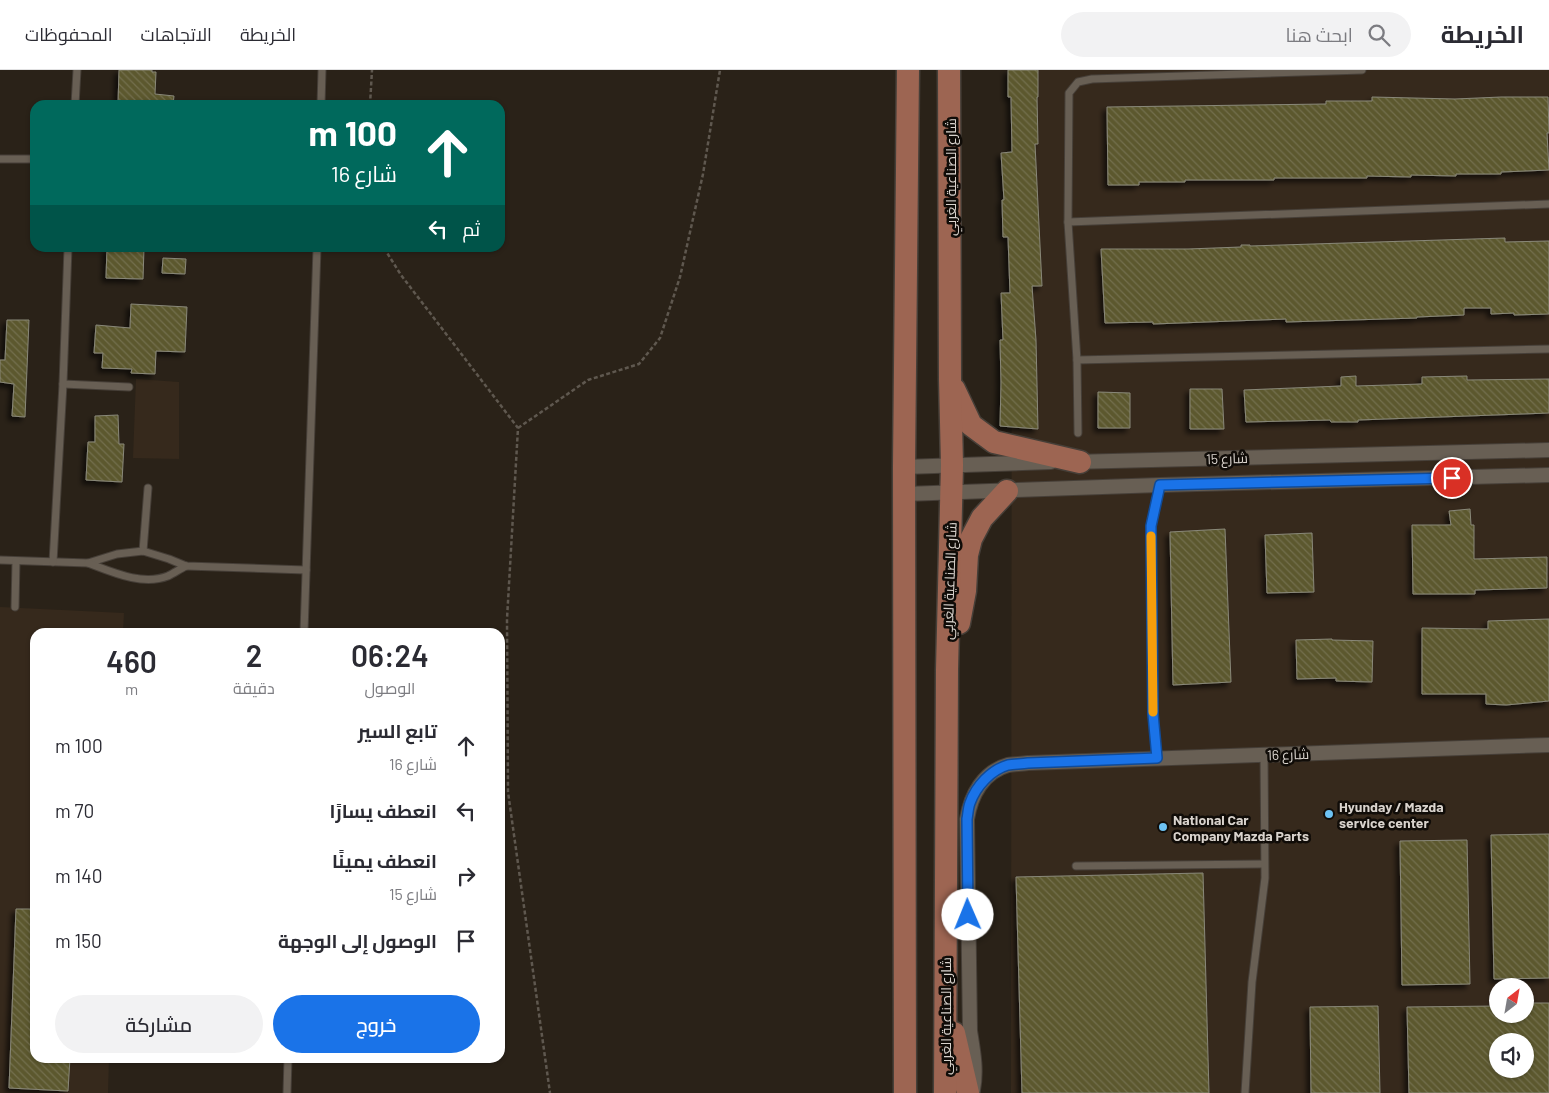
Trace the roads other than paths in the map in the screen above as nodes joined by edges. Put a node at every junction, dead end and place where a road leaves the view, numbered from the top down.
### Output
1 (76, 70) edge
2 (322, 70) edge
3 (908, 70) edge
4 (949, 70) edge
5 (1362, 70) edge
6 (75, 100) edge
7 (321, 100) edge
8 (0, 159) edge
9 (30, 159) edge
10 (1549, 204) edge
11 (1068, 222) junction
12 (68, 252) edge
13 (317, 252) edge
14 (1549, 349) edge
15 (1077, 360) junction
16 (950, 379) junction
17 (63, 384) junction
18 (130, 387) dead end
19 (1078, 433) dead end
20 (1549, 450) edge
21 (1080, 462) junction
22 (952, 465) junction
23 (904, 467) junction
24 (1549, 475) edge
25 (1160, 485) junction
26 (148, 488) dead end
27 (1007, 491) junction
28 (952, 492) junction
29 (905, 494) junction
30 (143, 551) junction
31 (0, 560) edge
32 (16, 560) junction
33 (52, 562) junction
34 (88, 563) junction
35 (186, 566) junction
36 (306, 570) junction
37 (15, 607) dead end
38 (304, 628) edge
39 (947, 670) junction
40 (1549, 745) edge
41 (1264, 754) junction
42 (1157, 758) junction
43 (1028, 763) joint
44 (1264, 864) junction
45 (1076, 866) dead end
46 (945, 1007) junction
47 (288, 1063) edge
48 (287, 1093) edge
49 (905, 1093) edge
50 (944, 1093) edge
51 (968, 1093) edge
52 (972, 1093) edge
53 (1244, 1093) edge

1 - 6 lane
2 - 7 lane
3 - 23 main road
4 - 16 main road, شارع الصناعية الغربي
5 - 11 lane
8 - 9 lane
10 - 11 lane
11 - 15 lane
12 - 17 lane
13 - 36 lane
14 - 15 lane
15 - 19 lane
16 - 21 main road
16 - 22 main road, شارع الصناعية الغربي
17 - 18 lane
17 - 33 lane
20 - 21 street, شارع 15
21 - 22 street, شارع 15
22 - 23 street, شارع 15
22 - 28 main road, شارع الصناعية الغربي
23 - 29 main road
24 - 25 street, شارع 15
25 - 27 street, شارع 15
25 - 42 lane
26 - 30 lane
27 - 28 street, شارع 15
27 - 39 main road
28 - 29 street, شارع 15
28 - 39 main road, شارع الصناعية الغربي
29 - 49 main road
30 - 34 lane
30 - 35 lane
31 - 32 lane
32 - 33 lane
32 - 37 lane
33 - 34 lane
34 - 35 lane
35 - 36 lane
36 - 38 lane
39 - 46 main road, شارع الصناعية الغربي
40 - 41 street, شارع 16
41 - 42 street, شارع 16
41 - 44 lane
42 - 43 street, شارع 16
43 - 52 street, شارع الصناعية الغربي
44 - 45 lane
44 - 53 lane
46 - 50 main road, شارع الصناعية الغربي
46 - 51 main road
47 - 48 lane

